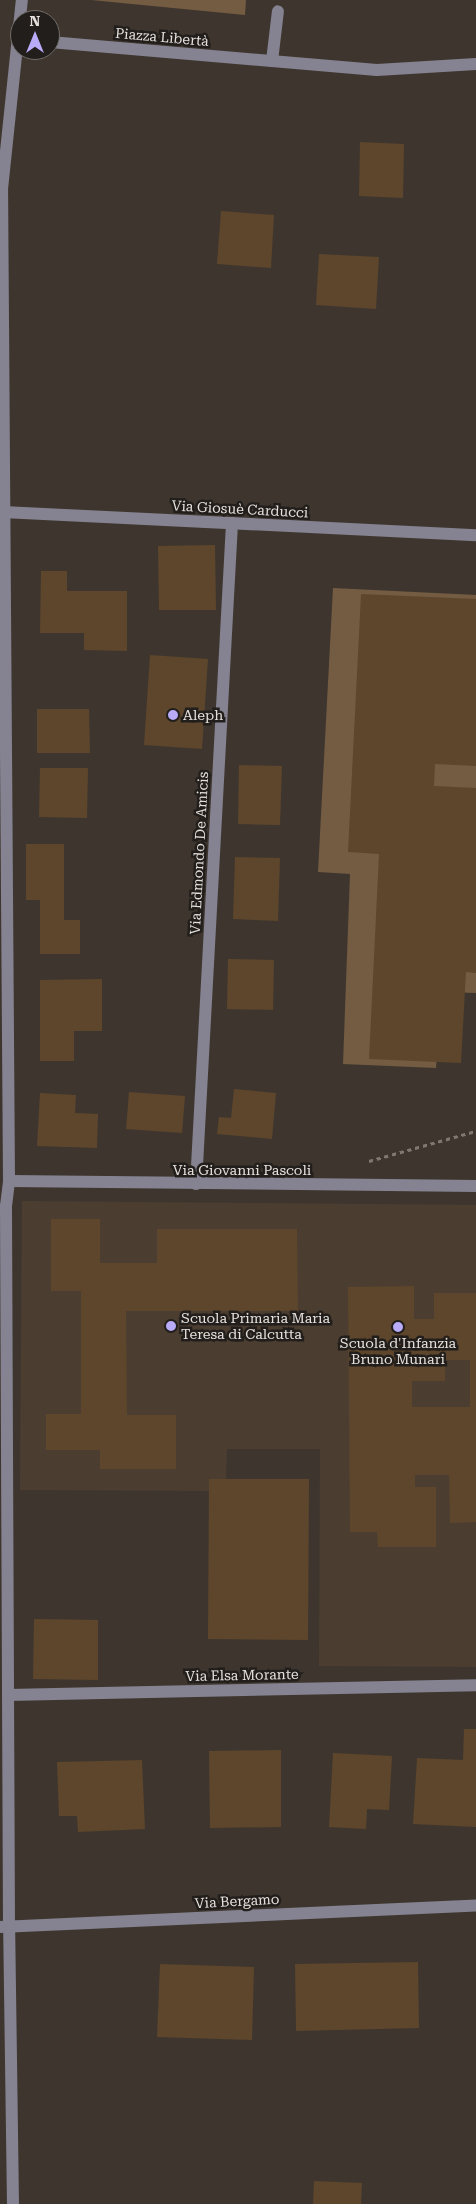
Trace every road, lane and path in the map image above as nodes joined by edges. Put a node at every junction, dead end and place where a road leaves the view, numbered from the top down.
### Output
1 (278, 11) dead end
2 (60, 43) edge
3 (17, 60) edge
4 (272, 61) junction
5 (476, 64) edge
6 (3, 512) junction
7 (232, 523) junction
8 (476, 534) edge
9 (476, 1130) edge
10 (361, 1163) dead end
11 (8, 1181) junction
12 (196, 1184) junction
13 (476, 1186) edge
14 (3, 1206) edge
15 (476, 1686) edge
16 (8, 1695) junction
17 (476, 1905) edge
18 (4, 1927) edge
19 (13, 2204) edge

1 - 4 street
2 - 4 street, Piazza Libertà
3 - 6 street
4 - 5 street, Piazza Libertà
6 - 7 street, Via Giosuè Carducci
6 - 11 street
7 - 8 street, Via Giosuè Carducci
7 - 12 street, Via Edmondo De Amicis
9 - 10 path
11 - 12 street, Via Giovanni Pascoli
11 - 14 street
12 - 13 street, Via Giovanni Pascoli
14 - 16 street
15 - 16 street, Via Elsa Morante
16 - 18 street
17 - 18 street, Via Bergamo
18 - 19 street

